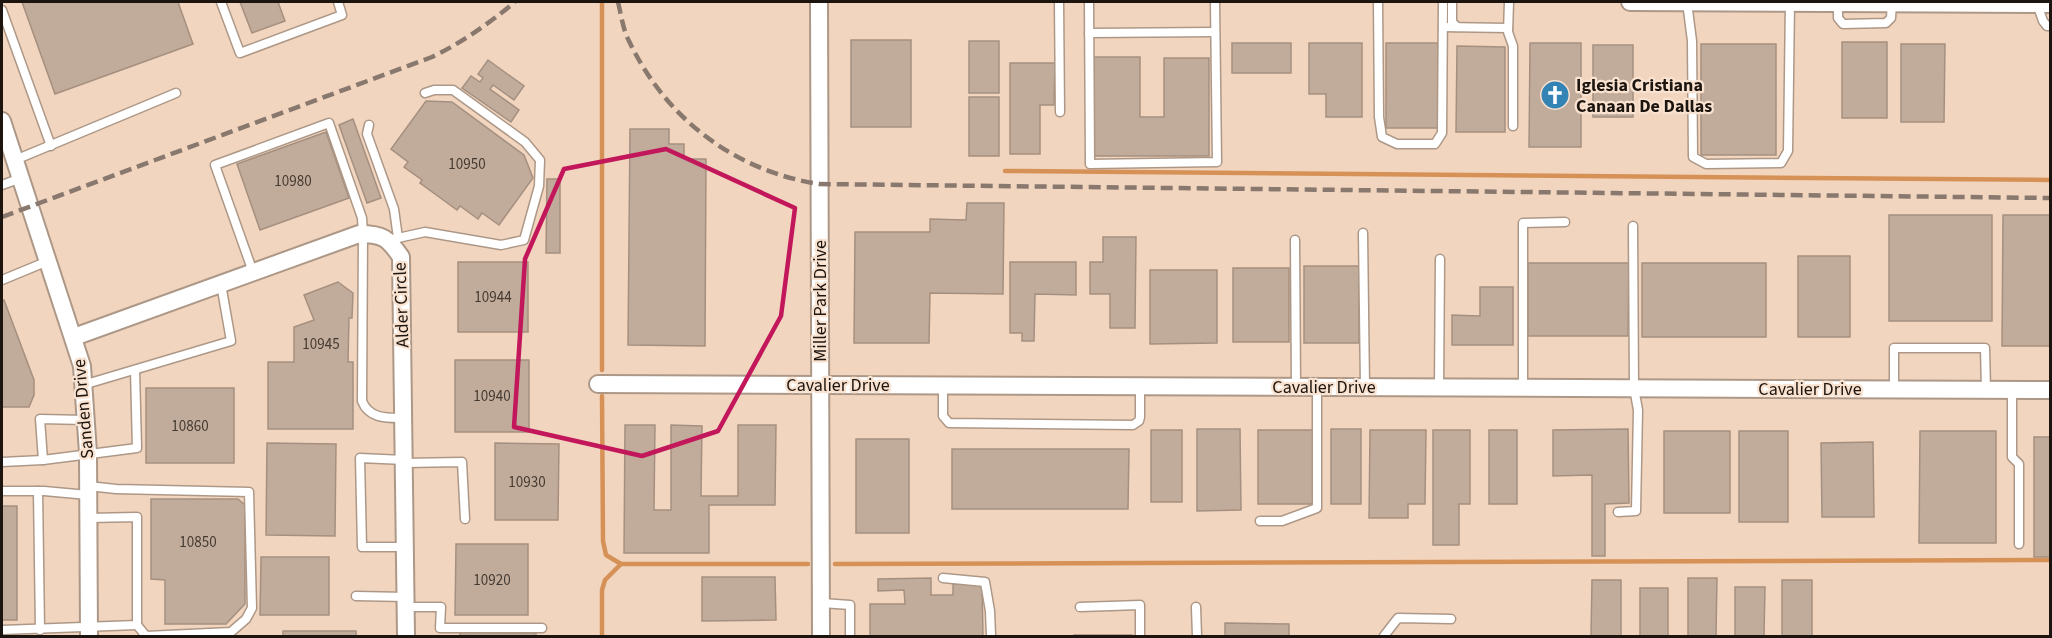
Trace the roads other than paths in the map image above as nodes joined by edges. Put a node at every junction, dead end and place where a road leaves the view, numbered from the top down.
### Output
1 (221, 2) edge
2 (338, 2) edge
3 (819, 2) edge
4 (1059, 2) edge
5 (1089, 2) edge
6 (1215, 2) edge
7 (1378, 2) edge
8 (1443, 2) edge
9 (1452, 2) edge
10 (1509, 2) edge
11 (1630, 2) edge
12 (1687, 2) edge
13 (1790, 2) edge
14 (1838, 2) edge
15 (1892, 2) edge
16 (2044, 4) edge
17 (2, 10) edge
18 (2050, 26) edge
19 (1443, 27) junction
20 (1457, 27) junction
21 (1508, 28) junction
22 (1215, 32) junction
23 (1089, 33) junction
24 (176, 93) dead end
25 (425, 93) dead end
26 (1060, 112) dead end
27 (2, 121) edge
28 (369, 125) dead end
29 (1513, 126) dead end
30 (51, 146) junction
31 (15, 160) junction
32 (21, 178) junction
33 (2, 185) edge
34 (1565, 222) dead end
35 (1633, 226) dead end
36 (1363, 232) dead end
37 (363, 234) junction
38 (394, 239) junction
39 (1295, 240) dead end
40 (1440, 259) dead end
41 (48, 261) junction
42 (253, 272) junction
43 (2, 280) edge
44 (221, 284) junction
45 (74, 337) junction
46 (135, 370) junction
47 (598, 384) dead end
48 (820, 385) junction
49 (943, 385) junction
50 (82, 386) junction
51 (1140, 386) junction
52 (1296, 387) junction
53 (1317, 387) junction
54 (1365, 387) junction
55 (1439, 387) junction
56 (1523, 388) junction
57 (1634, 388) junction
58 (1894, 389) junction
59 (1986, 390) junction
60 (2012, 390) junction
61 (2050, 390) edge
62 (404, 418) junction
63 (86, 420) junction
64 (88, 453) junction
65 (43, 460) junction
66 (404, 461) junction
67 (2, 462) edge
68 (88, 490) junction
69 (2, 491) edge
70 (38, 491) junction
71 (1618, 512) dead end
72 (88, 518) junction
73 (465, 519) dead end
74 (1260, 521) dead end
75 (2019, 544) dead end
76 (405, 547) junction
77 (943, 578) dead end
78 (356, 596) dead end
79 (406, 602) junction
80 (822, 603) junction
81 (1080, 607) dead end
82 (1196, 607) dead end
83 (1451, 619) dead end
84 (138, 625) junction
85 (542, 628) dead end
86 (2, 630) edge
87 (40, 630) junction
88 (89, 631) edge
89 (406, 636) edge
90 (821, 636) edge
91 (850, 636) edge
92 (991, 636) edge
93 (1140, 636) edge
94 (1197, 636) edge
95 (1384, 636) edge

1 - 2 lane
3 - 48 street, Miller Park Drive
4 - 26 lane
5 - 23 lane
6 - 22 lane
7 - 19 lane
8 - 19 lane
9 - 20 lane
10 - 21 lane
11 - 12 street
12 - 13 street
12 - 13 lane
13 - 14 street
14 - 15 street
15 - 16 street
16 - 18 lane
17 - 30 lane
19 - 20 lane
20 - 21 lane
21 - 29 lane
22 - 23 lane
22 - 23 lane
24 - 30 lane
25 - 38 lane
27 - 31 street, Sanden Drive
28 - 38 lane
30 - 31 lane
31 - 32 street, Sanden Drive
32 - 33 lane
32 - 41 street, Sanden Drive
34 - 56 lane
35 - 57 lane
36 - 54 lane
37 - 38 street, Alder Circle
37 - 42 street
37 - 42 lane
37 - 62 lane
38 - 62 street, Alder Circle
39 - 52 lane
40 - 55 lane
41 - 43 lane
41 - 45 street, Sanden Drive
42 - 44 street
44 - 45 street
44 - 46 lane
45 - 50 street, Sanden Drive
46 - 50 lane
46 - 64 lane
47 - 48 street, Cavalier Drive
48 - 49 street, Cavalier Drive
48 - 80 street, Miller Park Drive
49 - 51 street, Cavalier Drive
49 - 51 lane
50 - 63 street, Sanden Drive
51 - 52 street, Cavalier Drive
52 - 53 street, Cavalier Drive
53 - 54 street, Cavalier Drive
53 - 74 lane
54 - 55 street, Cavalier Drive
55 - 56 street, Cavalier Drive
56 - 57 street, Cavalier Drive
57 - 58 street, Cavalier Drive
57 - 71 lane
58 - 59 street, Cavalier Drive
58 - 59 lane
59 - 60 street, Cavalier Drive
60 - 61 street, Cavalier Drive
60 - 75 lane
62 - 66 street, Alder Circle
63 - 64 street, Sanden Drive
63 - 65 lane
64 - 65 lane
64 - 68 street, Sanden Drive
65 - 67 lane
66 - 73 lane
66 - 76 street, Alder Circle
66 - 76 lane
68 - 70 lane
68 - 72 street, Sanden Drive
68 - 84 lane
69 - 70 lane
70 - 87 lane
72 - 84 lane
72 - 88 street, Sanden Drive
76 - 79 street, Alder Circle
77 - 92 lane
78 - 79 lane
79 - 85 lane
79 - 89 street, Alder Circle
80 - 90 street, Miller Park Drive
80 - 91 lane
81 - 93 lane
82 - 94 lane
83 - 95 lane
84 - 88 lane
86 - 87 lane
87 - 88 lane

